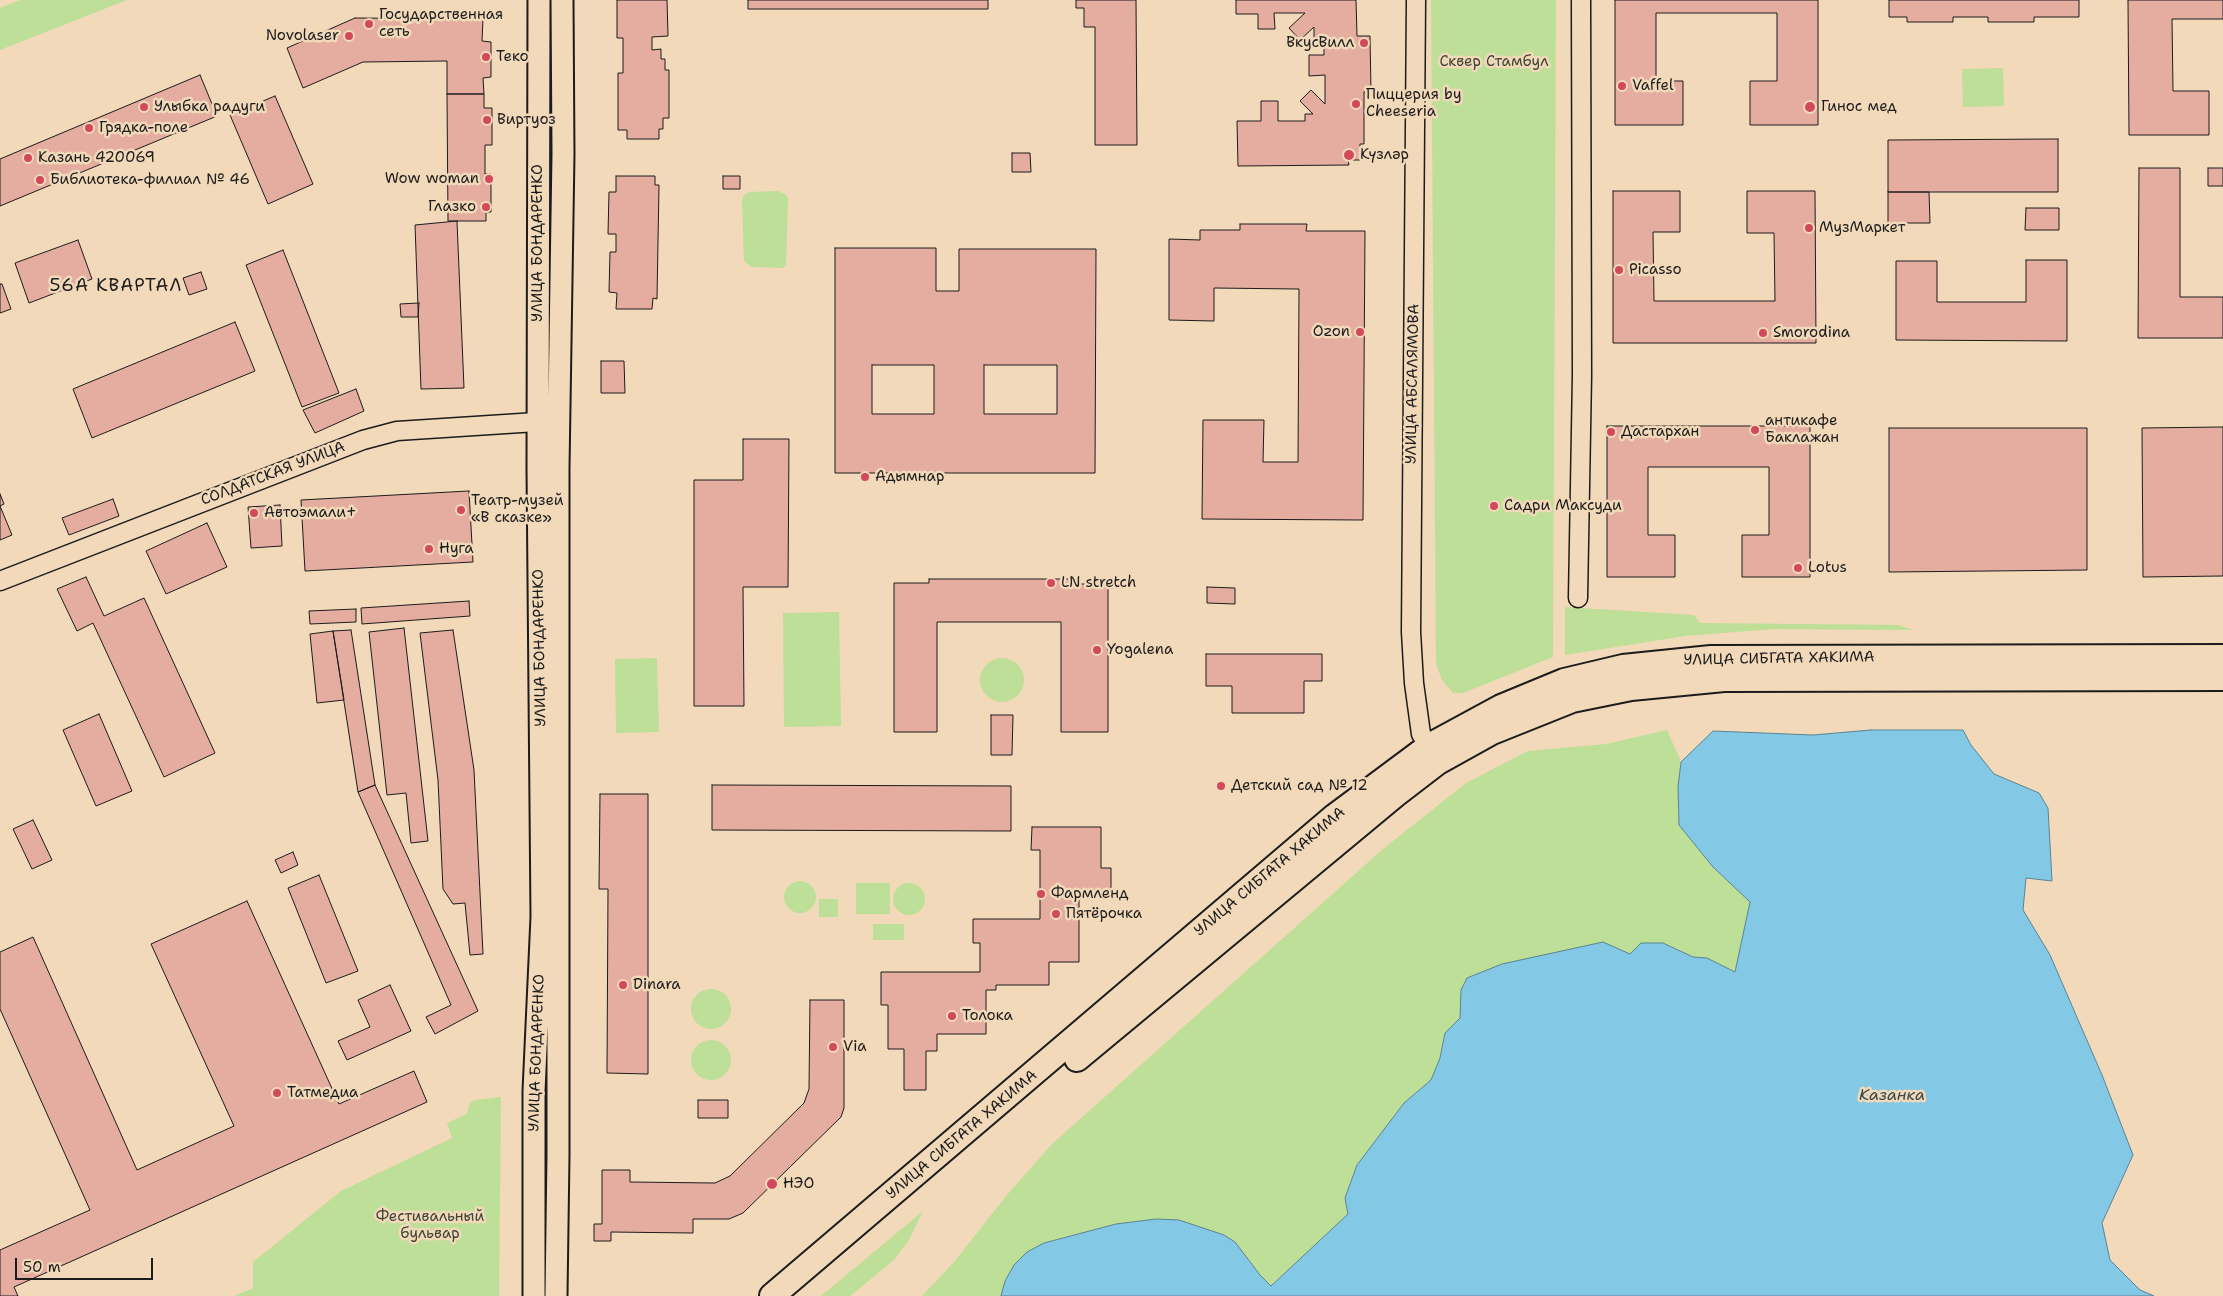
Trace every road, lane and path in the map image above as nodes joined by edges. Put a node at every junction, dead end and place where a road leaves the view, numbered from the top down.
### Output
1 (539, 0) edge
2 (562, 0) edge
3 (1416, 0) edge
4 (1581, 0) edge
5 (549, 421) junction
6 (0, 581) edge
7 (1578, 598) dead end
8 (2223, 657) edge
9 (2223, 678) edge
10 (1433, 754) junction
11 (534, 1296) edge
12 (556, 1296) edge
13 (772, 1296) edge
14 (796, 1296) edge

1 - 5 street, УЛИЦА БОНДАРЕНКО
2 - 5 street, УЛИЦА БОНДАРЕНКО
3 - 10 street, УЛИЦА АБСАЛЯМОВА
4 - 7 street
5 - 6 street, СОЛДАТСКАЯ УЛИЦА
5 - 11 street, УЛИЦА БОНДАРЕНКО
5 - 12 street, УЛИЦА БОНДАРЕНКО
8 - 10 main road, УЛИЦА СИБГАТА ХАКИМА
9 - 10 main road, УЛИЦА СИБГАТА ХАКИМА
10 - 13 main road, УЛИЦА СИБГАТА ХАКИМА
10 - 14 main road, УЛИЦА СИБГАТА ХАКИМА

